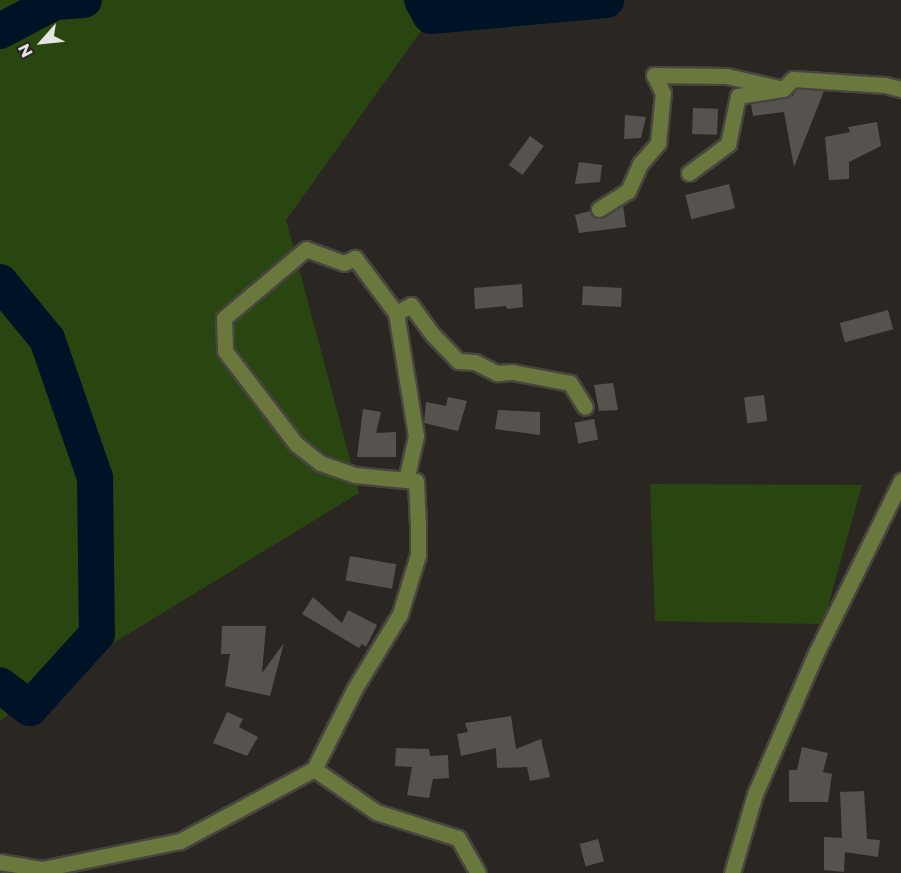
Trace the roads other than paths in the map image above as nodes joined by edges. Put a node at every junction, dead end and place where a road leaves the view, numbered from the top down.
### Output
1 (783, 89) junction
2 (901, 89) edge
3 (689, 173) dead end
4 (599, 209) dead end
5 (396, 313) junction
6 (585, 407) dead end
7 (406, 480) junction
8 (901, 482) edge
9 (314, 770) junction
10 (0, 862) edge
11 (478, 873) edge
12 (732, 873) edge

1 - 2 street
1 - 3 street
1 - 4 street
5 - 6 street
5 - 7 street
5 - 7 street
7 - 9 street
8 - 12 street
9 - 10 street
9 - 11 street

